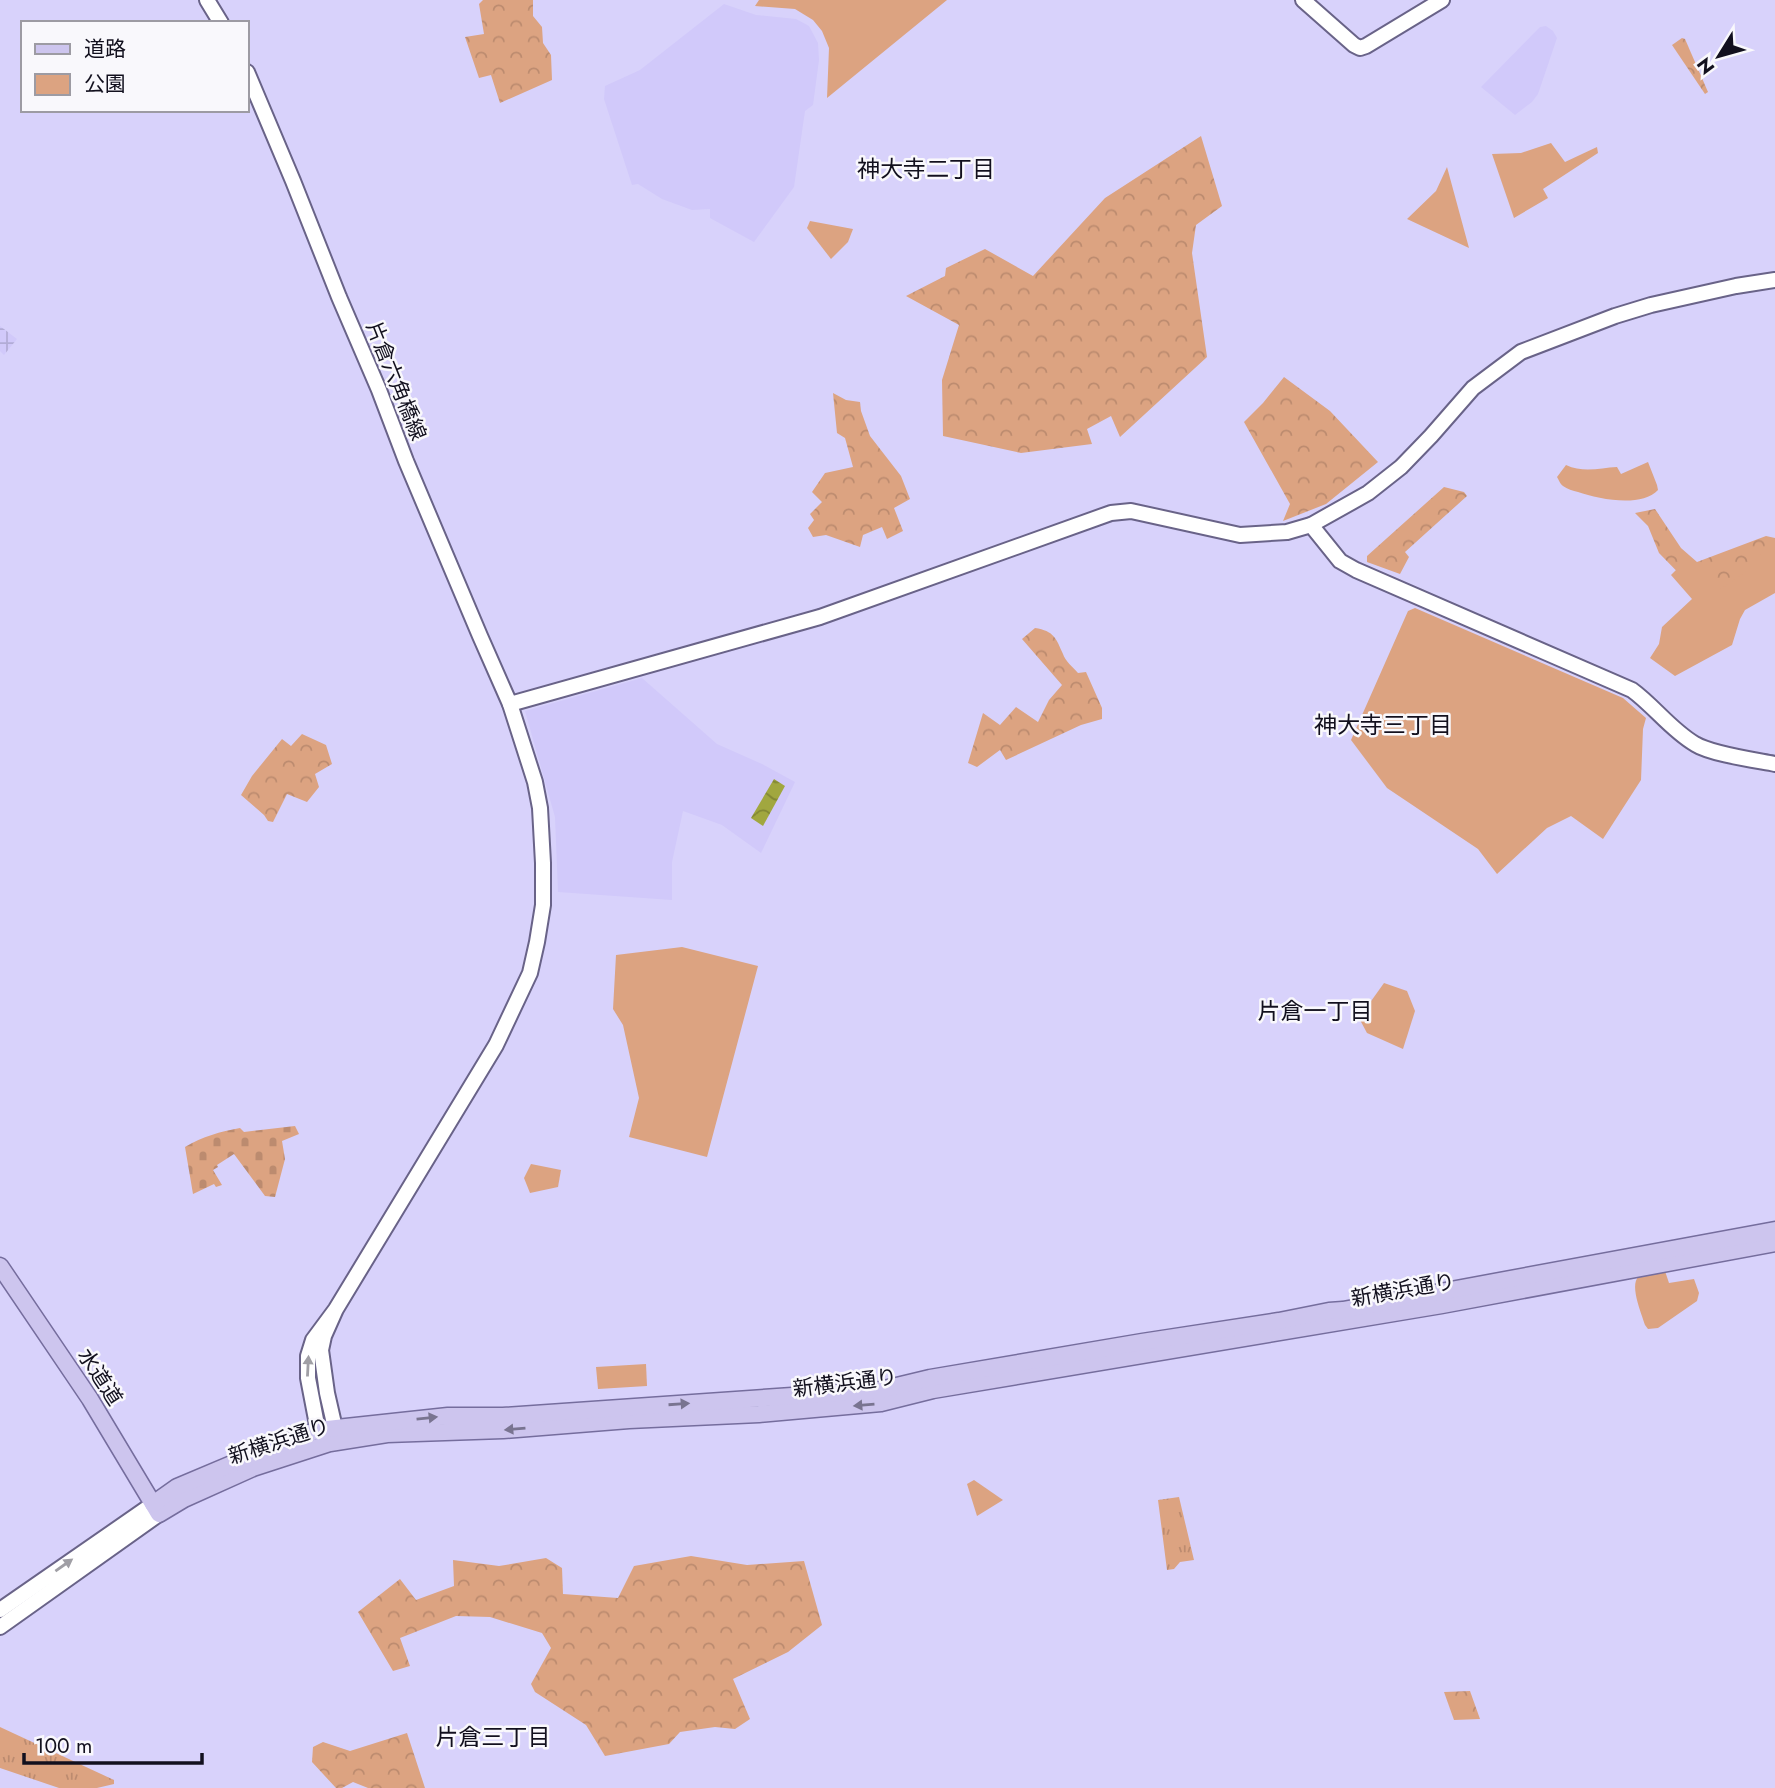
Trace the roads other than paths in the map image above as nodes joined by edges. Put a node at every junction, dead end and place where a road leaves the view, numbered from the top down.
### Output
1 (207, 0) edge
2 (1303, 0) edge
3 (1442, 0) edge
4 (220, 21) edge
5 (248, 74) edge
6 (1775, 280) edge
7 (1311, 525) junction
8 (510, 704) junction
9 (1775, 764) edge
10 (1775, 1230) edge
11 (1775, 1242) edge
12 (0, 1266) edge
13 (327, 1434) junction
14 (156, 1509) junction
15 (8, 1610) edge
16 (0, 1627) edge

1 - 4 street
2 - 3 street
5 - 8 street, 片倉六角橋線
6 - 7 street
7 - 8 street
7 - 9 street
8 - 13 street, 片倉六角橋線
13 -> 10 main road, 新横浜通り
11 -> 13 main road, 新横浜通り
12 - 14 main road, 水道道
13 - 14 main road, 新横浜通り
14 - 15 street, 新横浜通り
15 - 16 street, 新横浜通り

